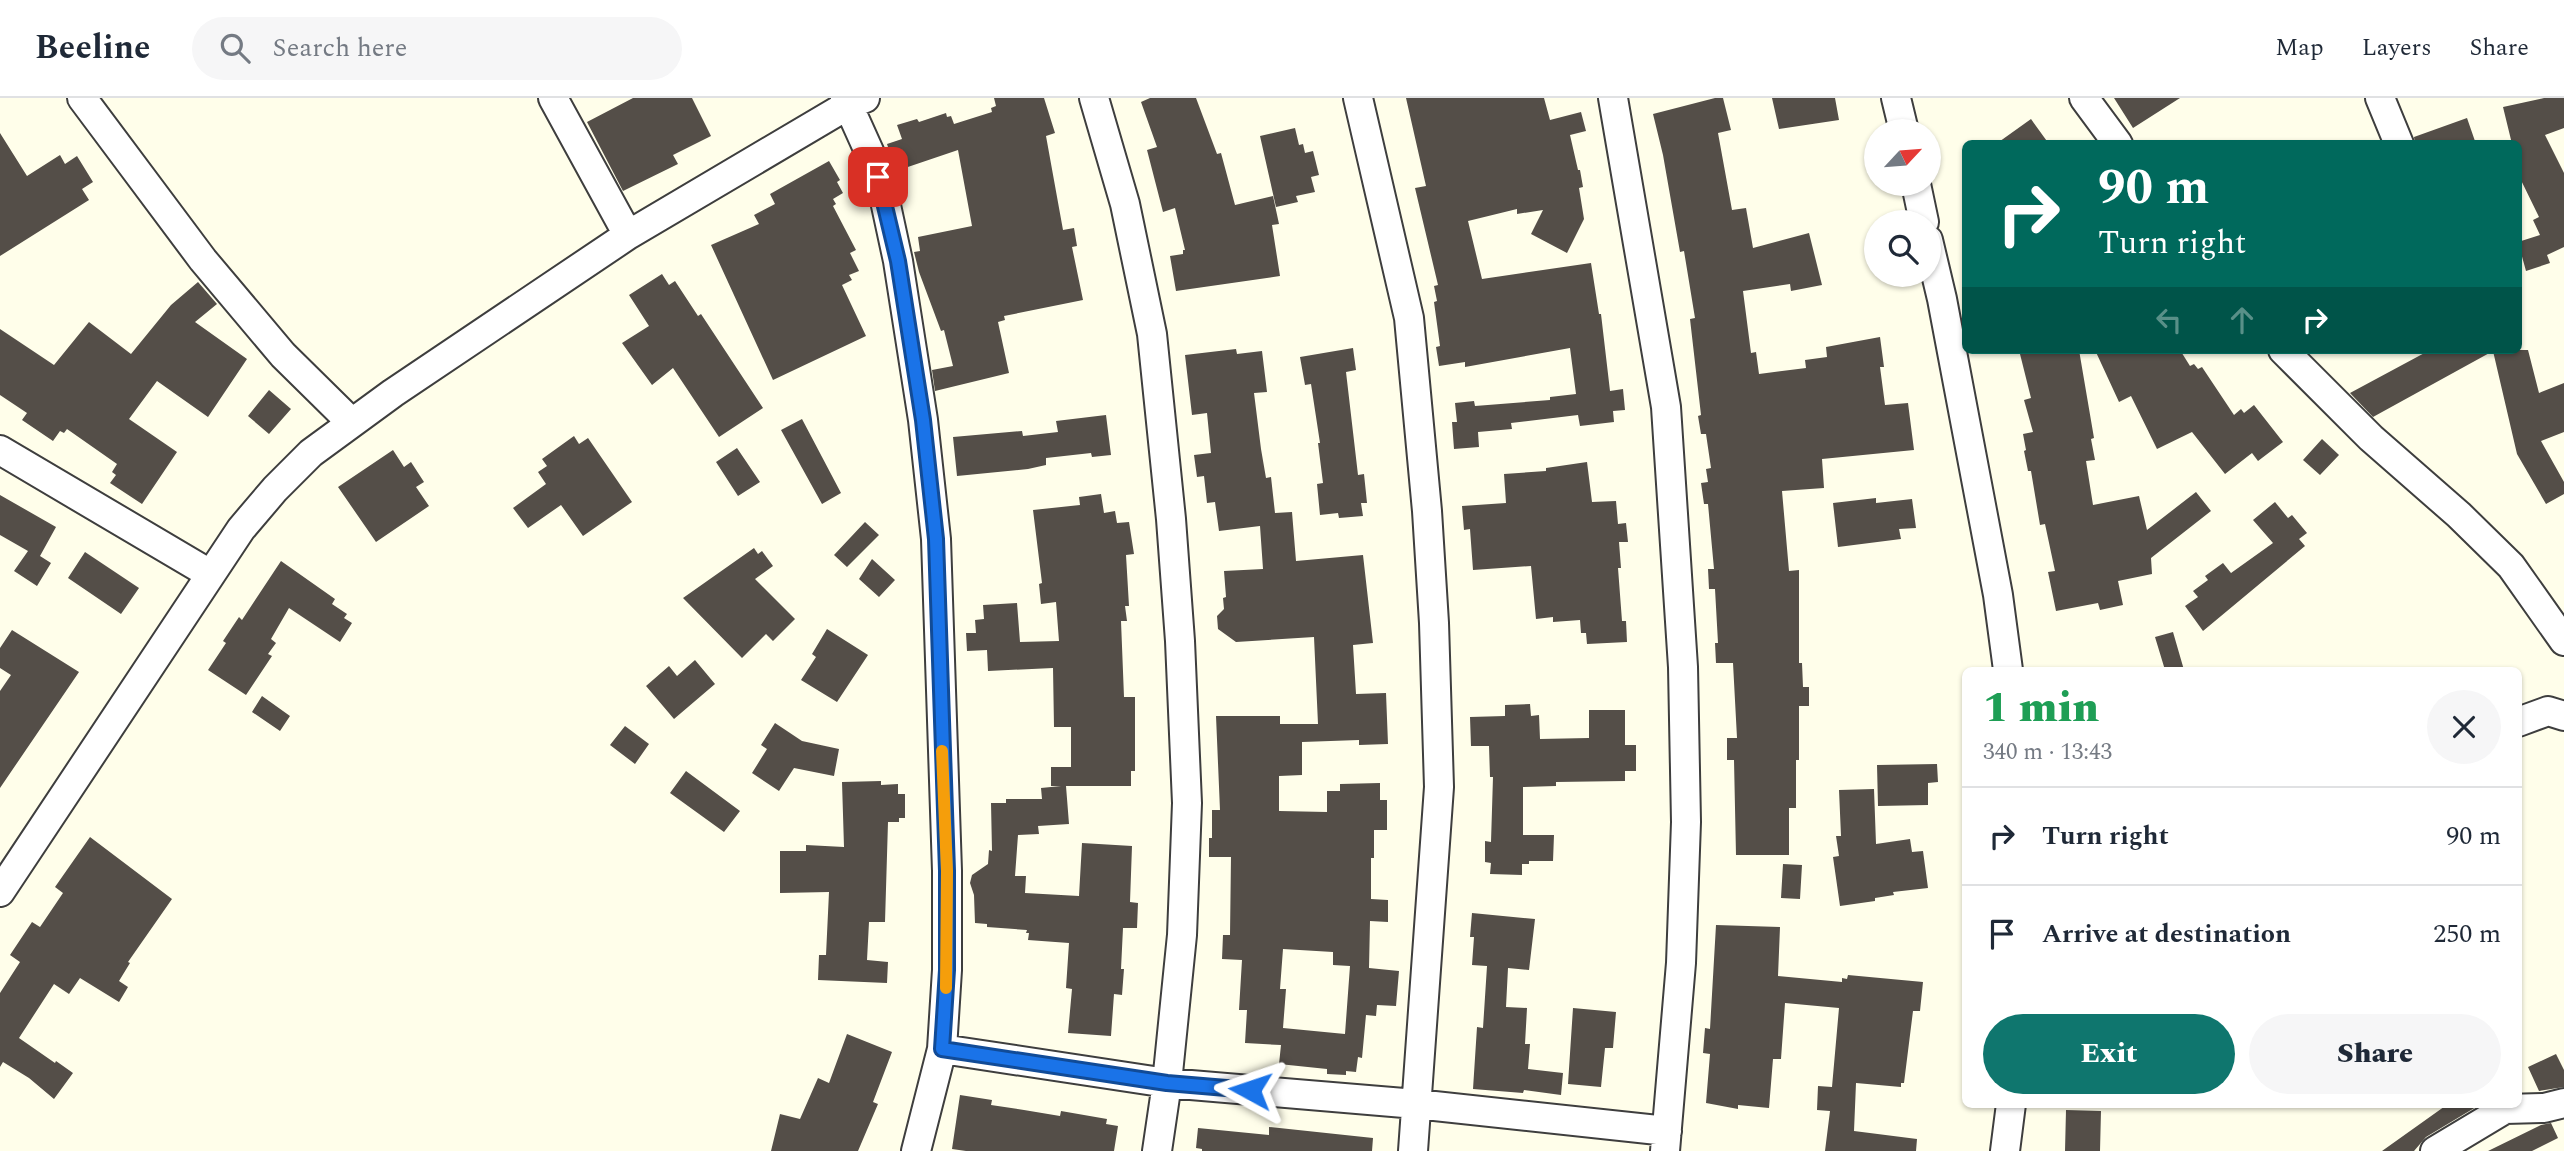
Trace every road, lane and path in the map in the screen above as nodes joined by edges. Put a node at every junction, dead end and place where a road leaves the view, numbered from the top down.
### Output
1 (82, 98) edge
2 (553, 98) edge
3 (1094, 98) edge
4 (1358, 98) edge
5 (1613, 98) edge
6 (1896, 98) edge
7 (2084, 98) edge
8 (2380, 98) edge
9 (853, 101) edge
10 (1901, 119) edge
11 (2115, 140) edge
12 (2397, 140) edge
13 (628, 235) junction
14 (1937, 287) edge
15 (2287, 354) edge
16 (351, 422) junction
17 (0, 450) edge
18 (210, 574) junction
19 (2564, 641) edge
20 (2008, 667) edge
21 (2564, 716) edge
22 (2522, 721) edge
23 (0, 892) edge
24 (942, 1049) junction
25 (1167, 1083) junction
26 (2564, 1103) edge
27 (1416, 1104) junction
28 (2010, 1108) edge
29 (1666, 1141) edge
30 (916, 1151) edge
31 (1157, 1151) edge
32 (1413, 1151) edge
33 (2005, 1151) edge
34 (2435, 1151) edge

1 - 16 street
2 - 13 street
3 - 25 street
4 - 27 street
5 - 29 street
6 - 10 street
7 - 11 street
8 - 12 street
9 - 13 street
9 - 24 street
13 - 16 street
14 - 20 street
15 - 19 street
16 - 18 street
17 - 18 street
18 - 23 street
21 - 22 street
24 - 25 street
24 - 30 street
25 - 27 street
25 - 31 street
26 - 34 street
27 - 29 street
27 - 32 street
28 - 33 street

